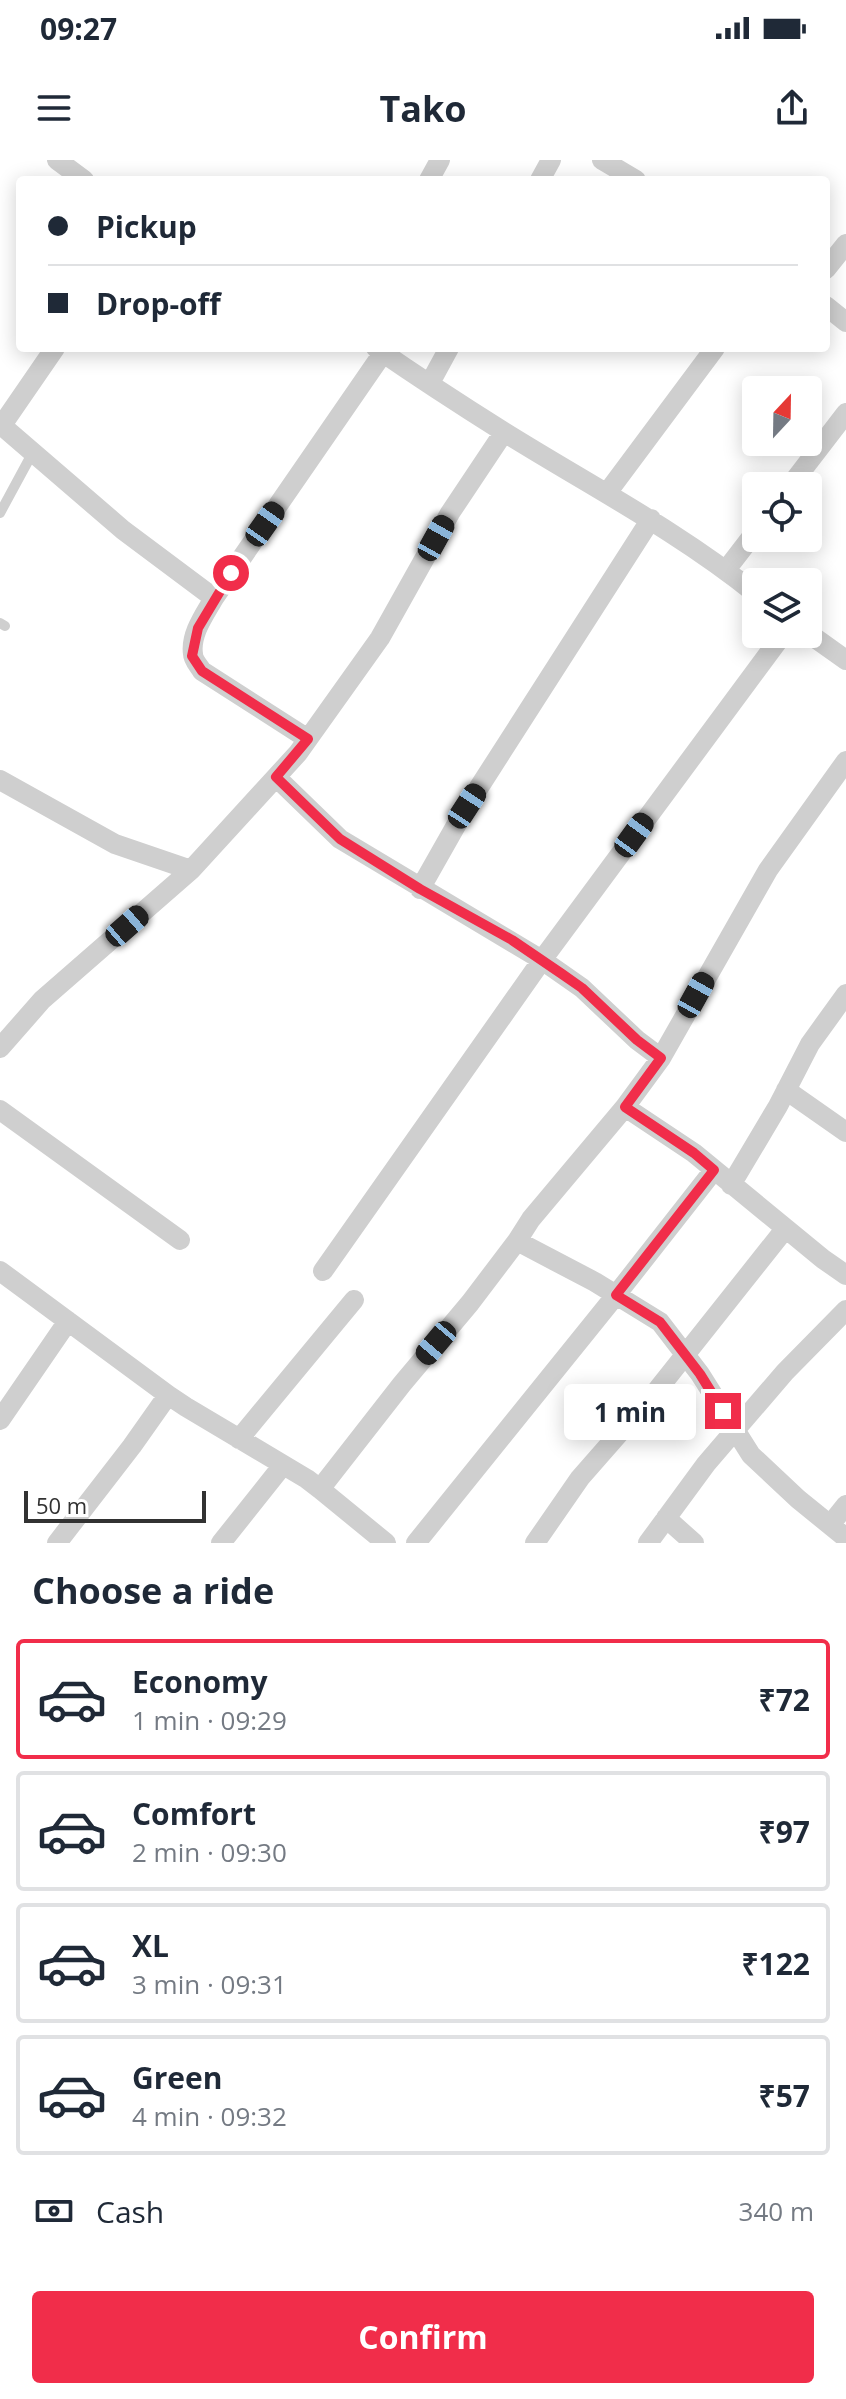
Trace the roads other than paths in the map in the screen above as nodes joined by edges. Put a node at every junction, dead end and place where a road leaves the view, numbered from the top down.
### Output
1 (57, 160) edge
2 (602, 160) edge
3 (79, 176) edge
4 (629, 176) edge
5 (846, 244) edge
6 (830, 264) edge
7 (830, 309) edge
8 (846, 322) edge
9 (52, 352) edge
10 (379, 352) edge
11 (383, 352) edge
12 (447, 352) edge
13 (712, 352) edge
14 (430, 383) junction
15 (846, 413) edge
16 (1, 424) edge
17 (504, 432) junction
18 (33, 452) junction
19 (801, 472) edge
20 (607, 493) junction
21 (0, 513) edge
22 (651, 519) junction
23 (742, 549) edge
24 (726, 570) junction
25 (742, 583) edge
26 (214, 598) junction
27 (822, 641) edge
28 (773, 648) edge
29 (843, 652) edge
30 (308, 739) junction
31 (846, 761) edge
32 (276, 777) junction
33 (0, 780) edge
34 (191, 870) junction
35 (420, 889) junction
36 (542, 960) junction
37 (846, 994) edge
38 (0, 1048) edge
39 (661, 1058) junction
40 (786, 1090) junction
41 (625, 1107) junction
42 (0, 1110) edge
43 (846, 1132) edge
44 (714, 1170) junction
45 (731, 1185) junction
46 (785, 1229) junction
47 (180, 1240) dead end
48 (517, 1241) junction
49 (0, 1271) edge
50 (323, 1271) dead end
51 (846, 1275) edge
52 (616, 1295) junction
53 (354, 1300) dead end
54 (846, 1310) edge
55 (68, 1321) junction
56 (685, 1354) junction
57 (168, 1395) junction
58 (0, 1420) edge
59 (735, 1430) junction
60 (239, 1439) junction
61 (283, 1465) junction
62 (320, 1489) junction
63 (846, 1505) edge
64 (666, 1518) junction
65 (838, 1532) edge
66 (57, 1543) edge
67 (221, 1543) edge
68 (384, 1543) edge
69 (416, 1543) edge
70 (535, 1543) edge
71 (648, 1543) edge
72 (694, 1543) edge

1 - 3 street
2 - 4 street
5 - 6 street
7 - 8 street
9 - 16 street
10 - 26 street
11 - 14 street
12 - 14 street
13 - 20 street
14 - 17 street
15 - 19 street
16 - 18 street
17 - 20 street
17 - 30 street
18 - 21 lane
18 - 26 street
20 - 22 street
22 - 24 street
22 - 35 street
23 - 24 street
24 - 25 street
26 - 30 street
27 - 29 street
28 - 36 street
30 - 32 street
31 - 39 street
32 - 34 street
32 - 35 street
33 - 34 street
34 - 38 street
35 - 36 street
36 - 39 street
36 - 50 street
37 - 40 street
39 - 41 street
40 - 43 street
40 - 45 street
41 - 44 street
41 - 48 street
42 - 47 street
44 - 45 street
44 - 52 street
45 - 46 street
46 - 51 street
46 - 56 street
48 - 52 street
48 - 62 street
49 - 55 street
52 - 56 street
52 - 69 street
53 - 60 street
54 - 59 street
55 - 57 street
55 - 58 street
56 - 59 street
56 - 70 street
57 - 60 street
57 - 66 street
59 - 64 street
59 - 65 street
60 - 61 street
61 - 62 street
61 - 67 street
62 - 68 street
63 - 65 street
64 - 71 street
64 - 72 street

